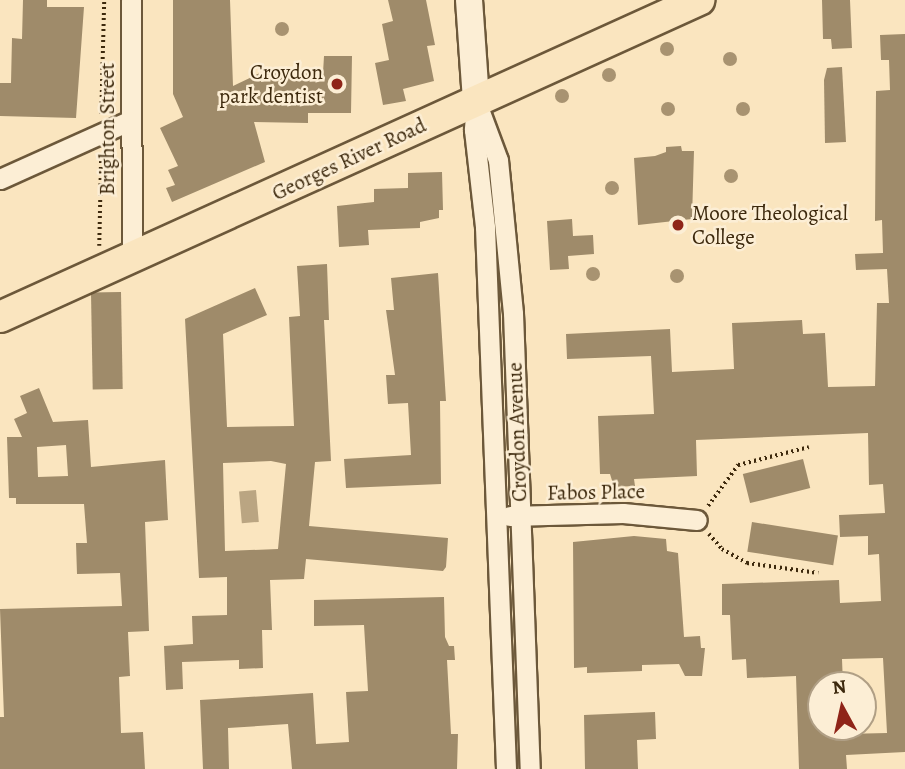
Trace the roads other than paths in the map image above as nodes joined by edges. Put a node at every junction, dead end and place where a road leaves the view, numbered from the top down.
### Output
1 (131, 0) edge
2 (469, 0) edge
3 (699, 0) edge
4 (476, 101) junction
5 (129, 121) junction
6 (0, 179) edge
7 (132, 258) junction
8 (0, 317) edge
9 (520, 516) junction
10 (495, 518) junction
11 (697, 520) road end
12 (506, 769) edge
13 (530, 769) edge

1 - 5 street, Brighton Street
2 - 4 street, Croydon Avenue
3 - 4 main road, Georges River Road
4 - 7 main road, Georges River Road
4 - 9 street, Croydon Avenue
4 - 10 street, Croydon Avenue
5 - 6 street
5 - 7 street, Brighton Street
7 - 8 main road, Georges River Road
9 - 10 street, Fabos Place
9 - 11 street, Fabos Place
9 - 13 street, Croydon Avenue
10 - 12 street, Croydon Avenue

